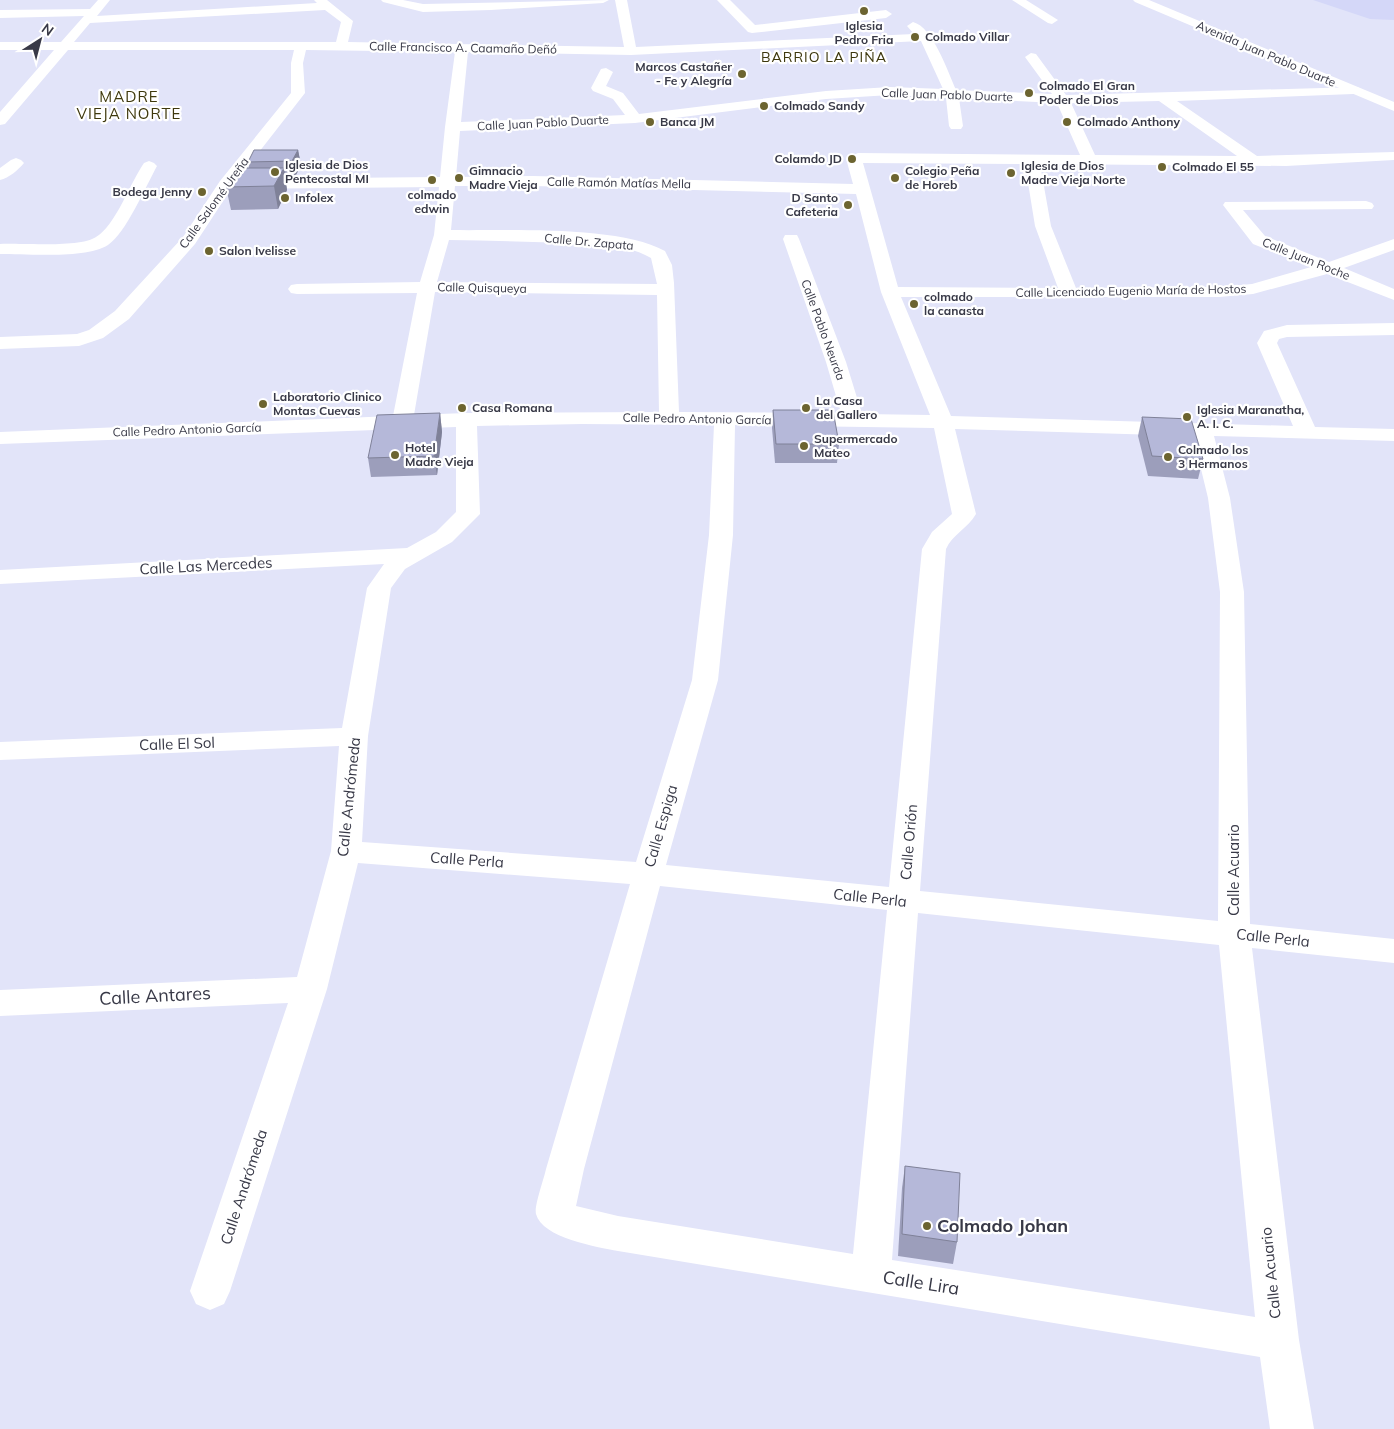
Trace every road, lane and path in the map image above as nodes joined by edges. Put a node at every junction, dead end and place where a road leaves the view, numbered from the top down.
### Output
1 (104, 0) edge
2 (387, 0) edge
3 (603, 0) edge
4 (621, 0) edge
5 (723, 0) edge
6 (1018, 0) edge
7 (1139, 0) edge
8 (323, 3) edge
9 (491, 3) edge
10 (863, 4) dead end
11 (0, 14) edge
12 (886, 14) junction
13 (91, 16) junction
14 (1052, 20) dead end
15 (491, 24) dead end
16 (925, 38) junction
17 (0, 46) edge
18 (301, 46) junction
19 (341, 46) junction
20 (65, 47) junction
21 (462, 48) junction
22 (631, 51) junction
23 (1031, 57) dead end
24 (606, 72) dead end
25 (1352, 90) junction
26 (952, 95) junction
27 (1162, 97) junction
28 (1062, 99) junction
29 (1394, 107) edge
30 (636, 119) junction
31 (0, 121) edge
32 (956, 126) dead end
33 (452, 127) junction
34 (1394, 156) edge
35 (1032, 159) junction
36 (1090, 160) junction
37 (1254, 161) junction
38 (16, 163) dead end
39 (149, 166) dead end
40 (0, 175) edge
41 (449, 182) junction
42 (226, 184) junction
43 (861, 189) junction
44 (1366, 206) dead end
45 (442, 235) junction
46 (790, 239) dead end
47 (1394, 244) edge
48 (0, 249) edge
49 (1329, 268) junction
50 (427, 287) junction
51 (297, 289) dead end
52 (666, 290) junction
53 (890, 292) junction
54 (1069, 294) junction
55 (1394, 295) edge
56 (1394, 329) edge
57 (0, 343) edge
58 (669, 418) junction
59 (466, 419) junction
60 (725, 419) junction
61 (402, 420) junction
62 (854, 421) junction
63 (943, 422) junction
64 (1202, 430) junction
65 (1307, 433) junction
66 (1394, 435) edge
67 (0, 438) edge
68 (412, 555) junction
69 (0, 578) edge
70 (354, 736) junction
71 (0, 751) edge
72 (346, 851) junction
73 (647, 874) junction
74 (904, 902) junction
75 (1234, 934) junction
76 (1394, 952) edge
77 (310, 989) junction
78 (0, 1003) edge
79 (565, 1220) joint
80 (872, 1276) junction
81 (210, 1291) dead end
82 (1278, 1340) junction
83 (1292, 1429) edge

1 - 13 street
2 - 9 street
3 - 9 street
4 - 22 street
5 - 12 street
6 - 14 street
7 - 25 street, Avenida Juan Pablo Duarte
8 - 13 street
8 - 19 street
9 - 15 street
10 - 12 street
11 - 13 street
12 - 16 street
13 - 20 street
16 - 22 street, Calle Francisco A. Caamaño Deñó
16 - 26 street
17 - 20 street, Calle Francisco A. Caamaño Deñó
18 - 19 street, Calle Francisco A. Caamaño Deñó
18 - 20 street, Calle Francisco A. Caamaño Deñó
18 - 42 street, Calle Salomé Ureña
19 - 21 street, Calle Francisco A. Caamaño Deñó
20 - 31 street
21 - 22 street, Calle Francisco A. Caamaño Deñó
21 - 33 street
23 - 28 street
24 - 30 street
25 - 27 street, Calle Juan Pablo Duarte
25 - 29 street, Avenida Juan Pablo Duarte
26 - 28 street, Calle Juan Pablo Duarte
26 - 30 street, Calle Juan Pablo Duarte
26 - 32 street
27 - 28 street, Calle Juan Pablo Duarte
27 - 37 street
28 - 36 street
30 - 33 street, Calle Juan Pablo Duarte
33 - 41 street
34 - 37 street
35 - 36 street
35 - 43 street
35 - 54 street
36 - 37 street
38 - 40 street
39 - 48 street
41 - 42 street, Calle Ramón Matías Mella
41 - 43 street, Calle Ramón Matías Mella
41 - 45 street
42 - 57 street, Calle Salomé Ureña
43 - 53 street
44 - 49 street, Calle Juan Roche
45 - 50 street
45 - 52 street, Calle Dr. Zapata
46 - 62 street, Calle Pablo Neurda
47 - 49 street, Calle Licenciado Eugenio María de Hostos
49 - 54 street, Calle Licenciado Eugenio María de Hostos
49 - 55 street, Calle Juan Roche
50 - 51 street, Calle Quisqueya
50 - 52 street, Calle Quisqueya
50 - 61 street
52 - 58 street, Calle Dr. Zapata
53 - 54 street, Calle Licenciado Eugenio María de Hostos
53 - 63 street
56 - 65 street
58 - 59 street, Calle Pedro Antonio García
58 - 60 street, Calle Pedro Antonio García
59 - 61 street, Calle Pedro Antonio García
59 - 68 street, Calle Andrómeda
60 - 62 street, Calle Pedro Antonio García
60 - 73 street, Calle Espiga
61 - 67 street, Calle Pedro Antonio García
62 - 63 street, Calle Pedro Antonio García
63 - 64 street, Calle Pedro Antonio García
63 - 74 street, Calle Orión
64 - 65 street, Calle Pedro Antonio García
64 - 75 street, Calle Acuario
65 - 66 street, Calle Pedro Antonio García
68 - 69 street, Calle Las Mercedes
68 - 70 street, Calle Andrómeda
70 - 71 street, Calle El Sol
70 - 72 street, Calle Andrómeda
72 - 73 street, Calle Perla
72 - 77 street, Calle Andrómeda
73 - 74 street, Calle Perla
73 - 79 street, Calle Espiga
74 - 75 street, Calle Perla
74 - 80 street, Calle Orión
75 - 76 street, Calle Perla
75 - 82 street, Calle Acuario
77 - 78 street, Calle Antares
77 - 81 street, Calle Andrómeda
79 - 80 street, Calle Lira
80 - 82 street, Calle Lira
82 - 83 street, Calle Acuario

